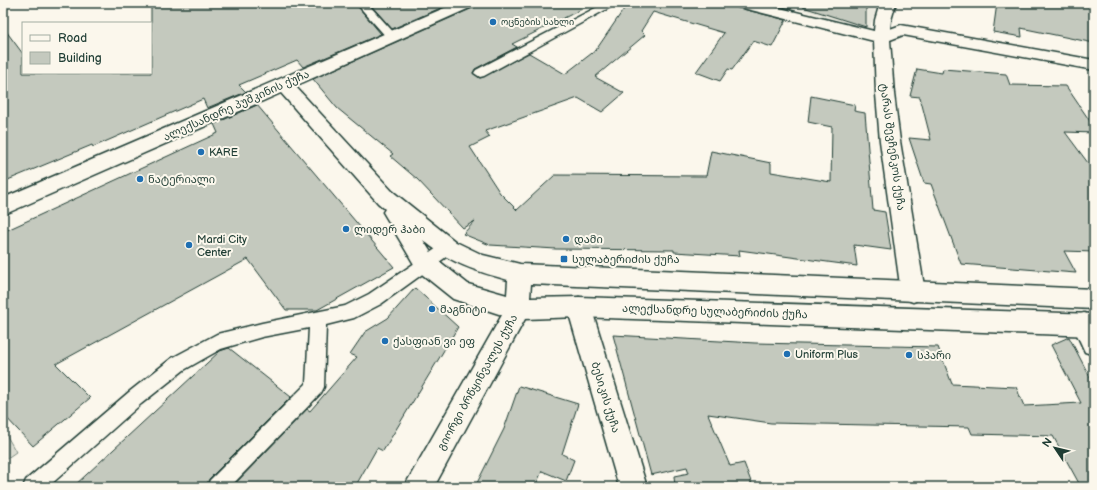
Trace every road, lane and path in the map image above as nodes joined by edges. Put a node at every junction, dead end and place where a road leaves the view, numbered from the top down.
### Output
1 (361, 3) edge
2 (469, 3) edge
3 (613, 3) edge
4 (740, 3) edge
5 (888, 3) edge
6 (392, 37) junction
7 (882, 38) junction
8 (1094, 65) edge
9 (480, 73) dead end
10 (283, 84) junction
11 (385, 197) junction
12 (3, 207) edge
13 (448, 248) junction
14 (426, 264) junction
15 (520, 274) junction
16 (913, 292) junction
17 (1094, 299) edge
18 (579, 307) junction
19 (518, 309) junction
20 (318, 319) junction
21 (1091, 331) edge
22 (33, 487) edge
23 (217, 487) edge
24 (418, 487) edge
25 (633, 487) edge

1 - 6 lane
2 - 6 street, ალექსანდრე პუშკინის ქუჩა
3 - 9 lane
4 - 7 street
5 - 7 street, ტარას შევჩენკოს ქუჩა
6 - 10 street, ალექსანდრე პუშკინის ქუჩა
7 - 8 street
7 - 16 street, ტარას შევჩენკოს ქუჩა
10 - 11 street, ალექსანდრე სულაბერიძის ქუჩა
10 - 12 street, ალექსანდრე პუშკინის ქუჩა
11 - 13 street, ალექსანდრე სულაბერიძის ქუჩა
11 - 14 street, ალექსანდრე სულაბერიძის ქუჩა
13 - 14 lane
13 - 15 street, ალექსანდრე სულაბერიძის ქუჩა
14 - 19 street, ალექსანდრე სულაბერიძის ქუჩა
14 - 20 lane
15 - 16 street, ალექსანდრე სულაბერიძის ქუჩა
15 - 19 street, გიორგი ბრწყინვალეს ქუჩა
16 - 17 street, ალექსანდრე სულაბერიძის ქუჩა
18 - 19 street, ალექსანდრე სულაბერიძის ქუჩა
18 - 21 street, ალექსანდრე სულაბერიძის ქუჩა
18 - 25 street, ბესიკის ქუჩა
19 - 24 street, გიორგი ბრწყინვალეს ქუჩა
20 - 22 lane
20 - 23 lane

